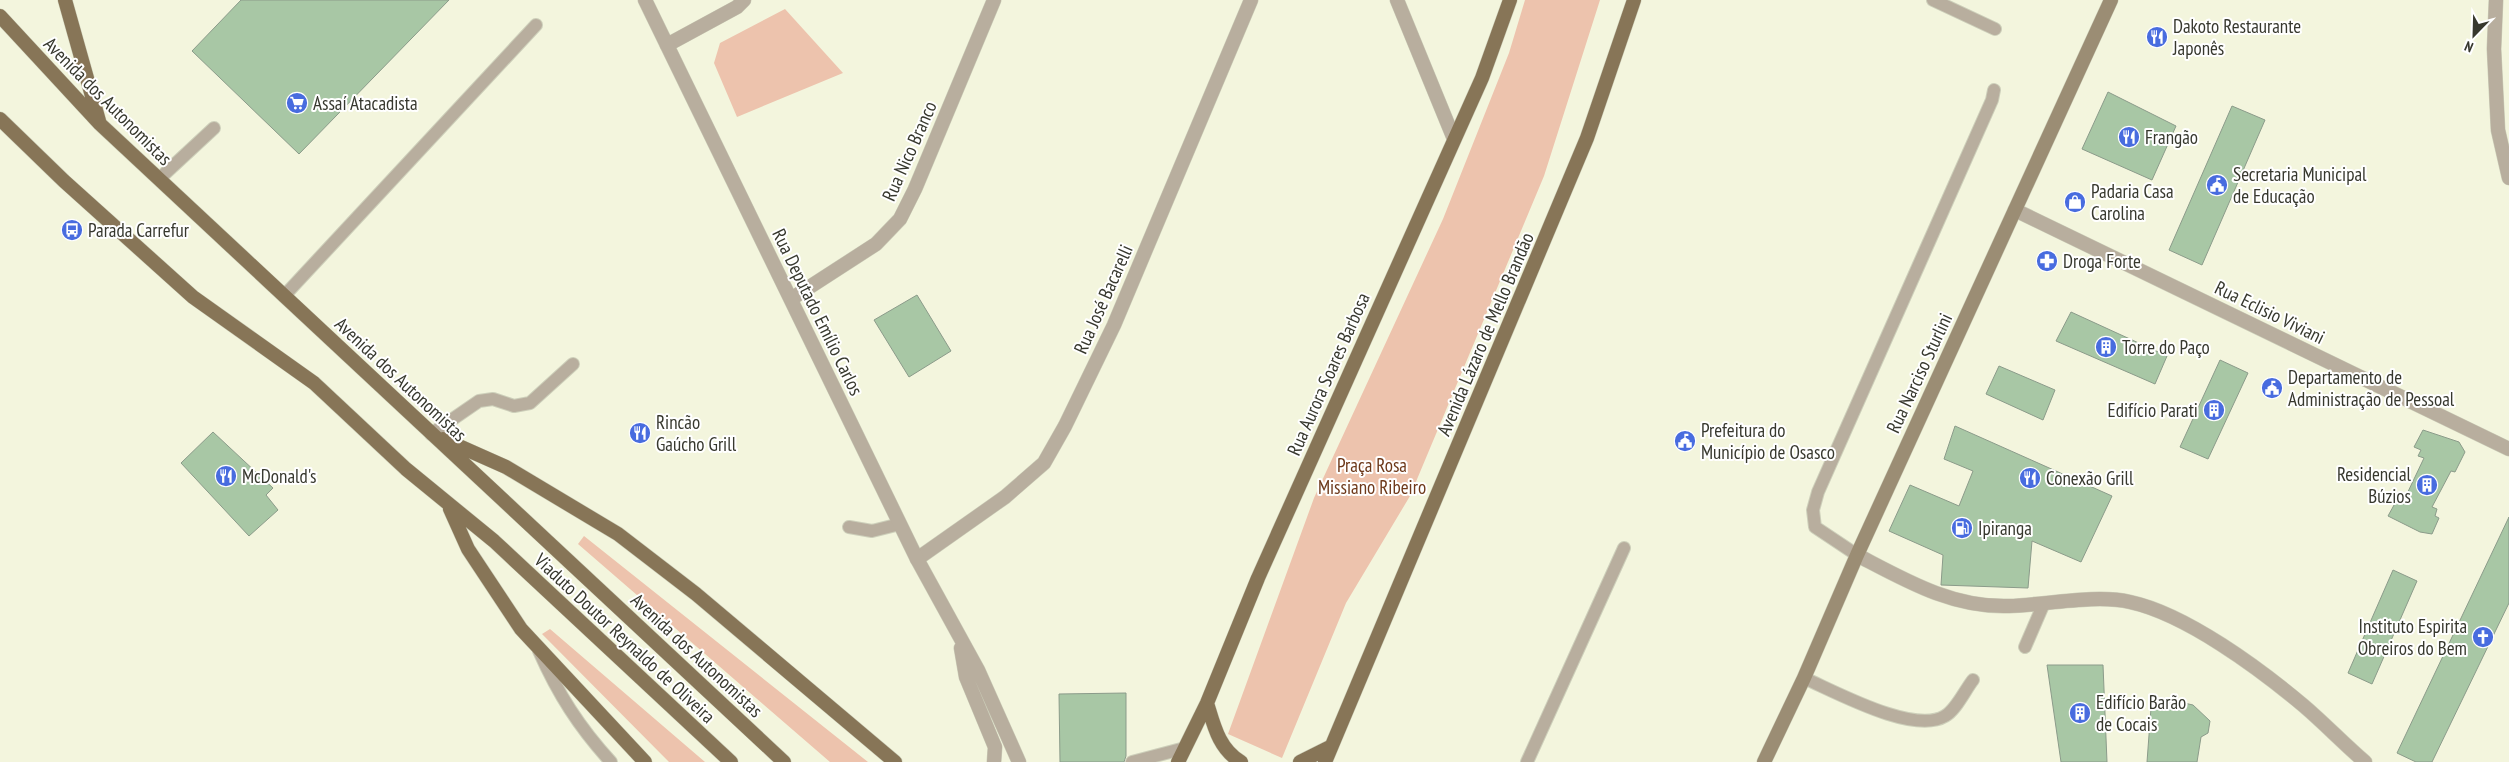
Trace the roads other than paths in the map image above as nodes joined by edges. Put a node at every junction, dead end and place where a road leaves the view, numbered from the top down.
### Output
1 (65, 0) edge
2 (644, 0) edge
3 (744, 0) edge
4 (994, 0) edge
5 (1251, 0) edge
6 (1397, 0) edge
7 (1510, 0) edge
8 (1634, 0) edge
9 (1933, 0) edge
10 (2111, 0) edge
11 (2496, 0) edge
12 (0, 16) edge
13 (536, 25) dead end
14 (1995, 29) dead end
15 (667, 45) junction
16 (1994, 90) dead end
17 (0, 119) edge
18 (100, 124) junction
19 (214, 128) dead end
20 (1454, 139) junction
21 (2509, 178) edge
22 (159, 180) junction
23 (2015, 210) junction
24 (284, 296) junction
25 (791, 299) junction
26 (573, 364) dead end
27 (431, 434) junction
28 (2509, 449) edge
29 (448, 506) junction
30 (900, 524) junction
31 (849, 527) dead end
32 (1624, 548) dead end
33 (1856, 555) junction
34 (917, 559) junction
35 (2044, 603) junction
36 (960, 640) junction
37 (2025, 647) dead end
38 (538, 648) junction
39 (1804, 678) junction
40 (1973, 680) dead end
41 (1206, 703) junction
42 (1330, 746) junction
43 (1185, 748) junction
44 (611, 762) edge
45 (645, 762) edge
46 (731, 762) edge
47 (784, 762) edge
48 (894, 762) edge
49 (994, 762) edge
50 (1019, 762) edge
51 (1132, 762) edge
52 (1178, 762) edge
53 (1241, 762) edge
54 (1300, 762) edge
55 (1325, 762) edge
56 (1527, 762) edge
57 (1764, 762) edge
58 (2365, 762) edge

1 - 18 main road
2 - 15 street, Rua Deputado Emílio Carlos
3 - 15 street
4 - 25 street, Rua Nico Branco
5 - 34 street, Rua José Bacarelli
6 - 20 street
7 - 20 main road, Rua Aurora Soares Barbosa
8 - 42 main road, Avenida Lázaro de Mello Brandão
9 - 14 lane
10 - 23 main road, Rua Narciso Sturlini
11 - 21 street
12 - 18 main road, Avenida dos Autonomistas
13 - 24 lane
15 - 25 street, Rua Deputado Emílio Carlos
16 - 33 lane
17 - 29 main road
18 - 22 main road, Avenida dos Autonomistas
19 - 22 lane
20 - 41 main road, Rua Aurora Soares Barbosa
22 - 24 main road, Avenida dos Autonomistas
23 - 28 street, Rua Eclisio Viviani
23 - 33 main road, Rua Narciso Sturlini
24 - 27 main road, Avenida dos Autonomistas
25 - 30 street, Rua Deputado Emílio Carlos
26 - 27 lane
27 - 47 main road, Avenida dos Autonomistas
27 - 48 main road
29 - 38 main road
29 - 46 main road, Viaduto Doutor Reynaldo de Oliveira
30 - 31 lane
30 - 34 street, Rua Deputado Emílio Carlos
32 - 56 lane
33 - 35 street
33 - 39 main road, Rua Narciso Sturlini
34 - 36 street, Rua Deputado Emílio Carlos
35 - 37 lane
35 - 58 street
36 - 49 street, Rua Deputado Emílio Carlos
36 - 50 street, Rua Deputado Emílio Carlos
38 - 44 lane
38 - 45 main road
39 - 40 lane
39 - 57 main road, Rua Narciso Sturlini
41 - 43 main road, Rua Aurora Soares Barbosa
41 - 53 main road
42 - 54 main road
42 - 55 main road, Avenida Lázaro de Mello Brandão
43 - 51 lane
43 - 52 main road, Rua Aurora Soares Barbosa

